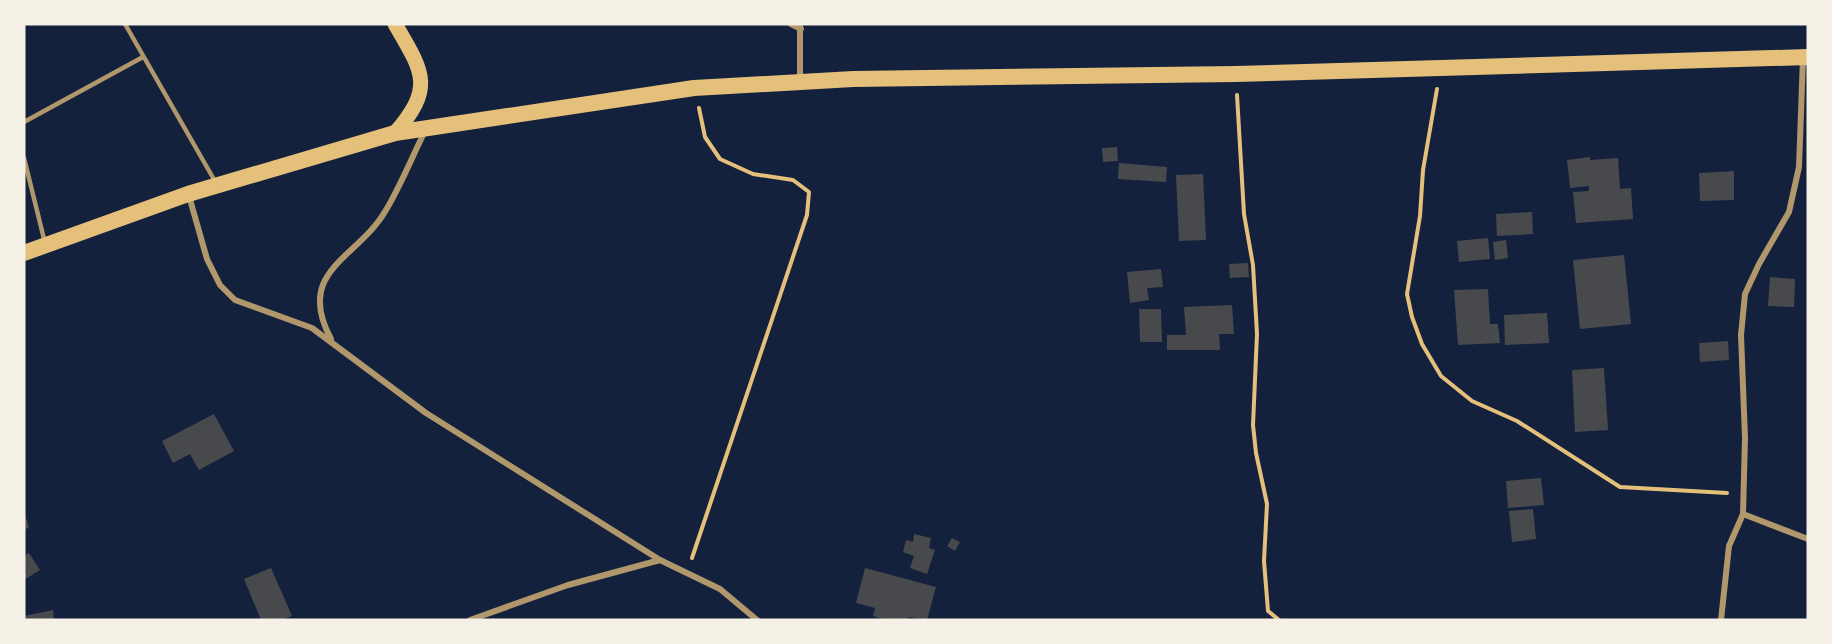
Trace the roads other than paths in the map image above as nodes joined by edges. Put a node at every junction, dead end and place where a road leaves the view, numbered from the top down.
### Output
1 (125, 24) edge
2 (395, 24) edge
3 (791, 24) edge
4 (801, 27) edge
5 (144, 57) junction
6 (1806, 58) edge
7 (800, 81) junction
8 (24, 122) edge
9 (427, 128) junction
10 (394, 133) junction
11 (24, 158) edge
12 (218, 185) junction
13 (188, 194) junction
14 (45, 245) junction
15 (24, 253) edge
16 (332, 339) junction
17 (1743, 514) junction
18 (1808, 539) edge
19 (660, 560) junction
20 (470, 620) edge
21 (757, 620) edge
22 (1721, 620) edge

1 - 5 lane
2 - 10 main road
3 - 4 street
4 - 7 street
5 - 8 lane
5 - 12 lane
6 - 7 highway
6 - 17 street
7 - 9 highway
9 - 10 highway
9 - 16 street
10 - 12 highway
11 - 14 lane
12 - 13 highway
13 - 14 highway
13 - 16 street
14 - 15 highway
16 - 19 street
17 - 18 street
17 - 22 street
19 - 20 street
19 - 21 street

